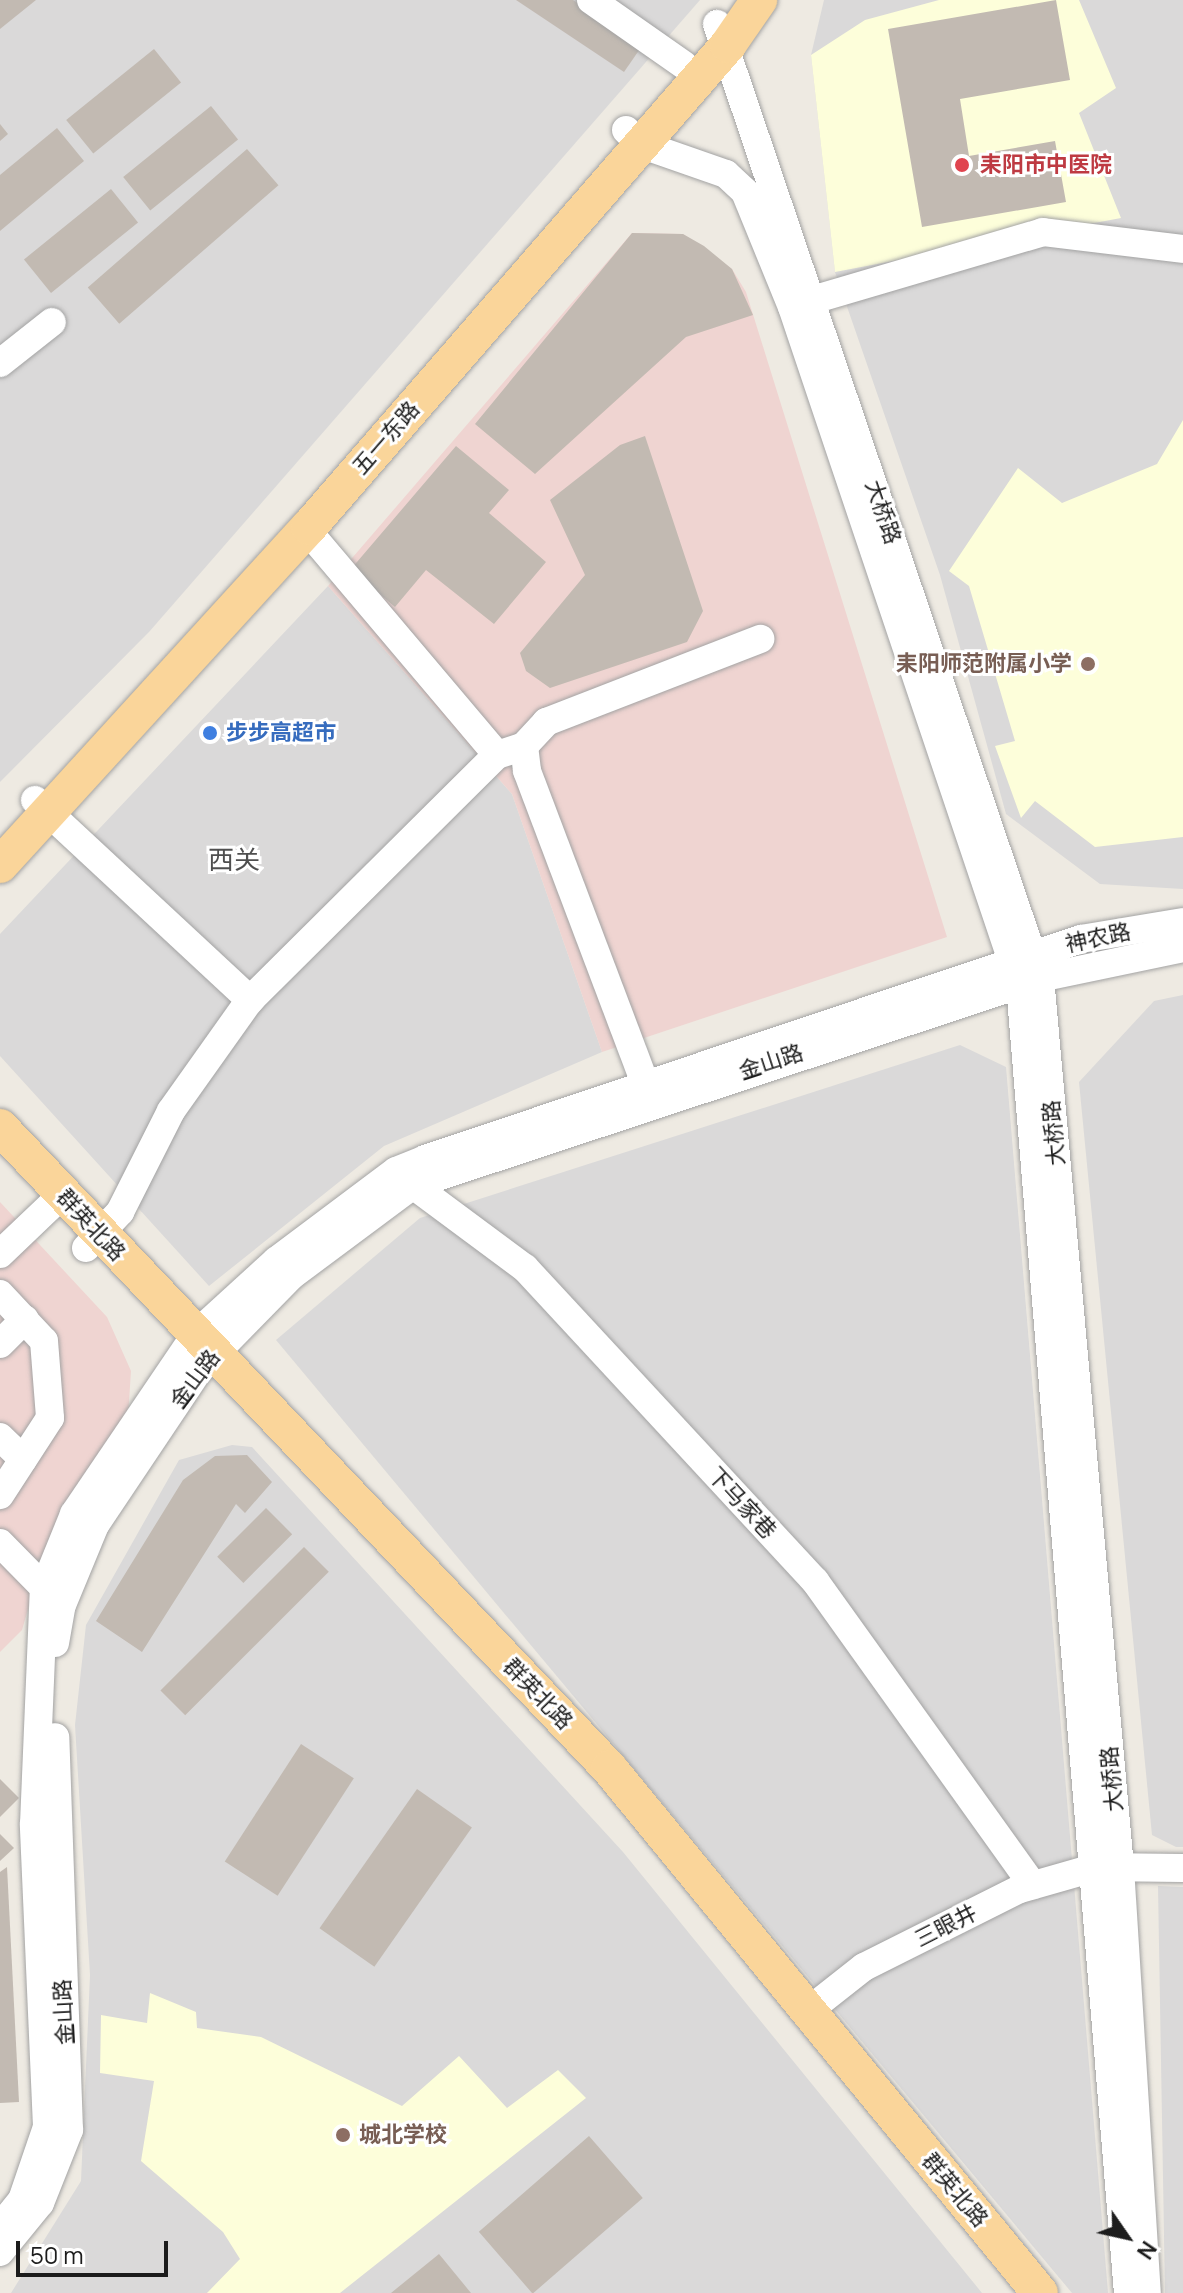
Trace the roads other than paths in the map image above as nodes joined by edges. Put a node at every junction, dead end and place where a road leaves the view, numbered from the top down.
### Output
1 (591, 0) edge
2 (759, 0) edge
3 (727, 23) edge
4 (684, 65) junction
5 (633, 137) junction
6 (1183, 249) edge
7 (801, 303) junction
8 (52, 322) dead end
9 (0, 363) edge
10 (318, 543) dead end
11 (760, 639) dead end
12 (511, 750) junction
13 (42, 807) junction
14 (0, 834) edge
15 (0, 865) edge
16 (1183, 922) edge
17 (1183, 948) edge
18 (1027, 969) junction
19 (250, 1000) junction
20 (644, 1080) junction
21 (0, 1127) edge
22 (0, 1155) edge
23 (404, 1178) junction
24 (55, 1201) junction
25 (93, 1242) junction
26 (0, 1254) edge
27 (0, 1294) edge
28 (25, 1319) junction
29 (0, 1344) edge
30 (196, 1353) junction
31 (0, 1437) edge
32 (23, 1459) junction
33 (0, 1495) edge
34 (0, 1543) edge
35 (53, 1596) junction
36 (1109, 1867) junction
37 (1183, 1868) edge
38 (1033, 1885) junction
39 (808, 2011) junction
40 (0, 2227) edge
41 (0, 2252) edge
42 (1012, 2293) edge
43 (1040, 2293) edge
44 (1128, 2293) edge
45 (1147, 2293) edge

1 - 4 street
2 - 3 main road, 五一东路
3 - 4 main road, 五一东路
3 - 5 main road, 五一东路
3 - 7 street, 大桥路
4 - 5 main road, 五一东路
5 - 7 street, 大桥路
5 - 13 main road, 五一东路
6 - 7 street
7 - 18 street, 大桥路
8 - 9 street
10 - 12 street
11 - 12 street
12 - 19 street
12 - 20 street
13 - 14 main road, 五一东路
13 - 15 main road, 五一东路
13 - 19 street
16 - 18 street, 神农路
17 - 18 street, 神农路
18 - 20 street, 金山路
18 - 23 street, 金山路
18 - 36 street, 大桥路
19 - 25 street
20 - 23 street, 金山路
21 - 24 main road, 群英北路
22 - 24 main road, 群英北路
23 - 30 street, 金山路
23 - 38 street, 下马家巷
24 - 25 main road, 群英北路
24 - 26 street
25 - 30 main road, 群英北路
27 - 28 street
28 - 29 street
28 - 32 street
30 - 35 street, 金山路
30 - 39 main road, 群英北路
30 - 42 main road, 群英北路
31 - 32 street
32 - 33 street
34 - 35 street
35 - 40 street, 金山路
35 - 41 street, 金山路
36 - 37 street, 三眼井
36 - 38 street, 三眼井
36 - 44 street, 大桥路
36 - 45 street, 大桥路
38 - 39 street, 三眼井
39 - 43 main road, 群英北路

